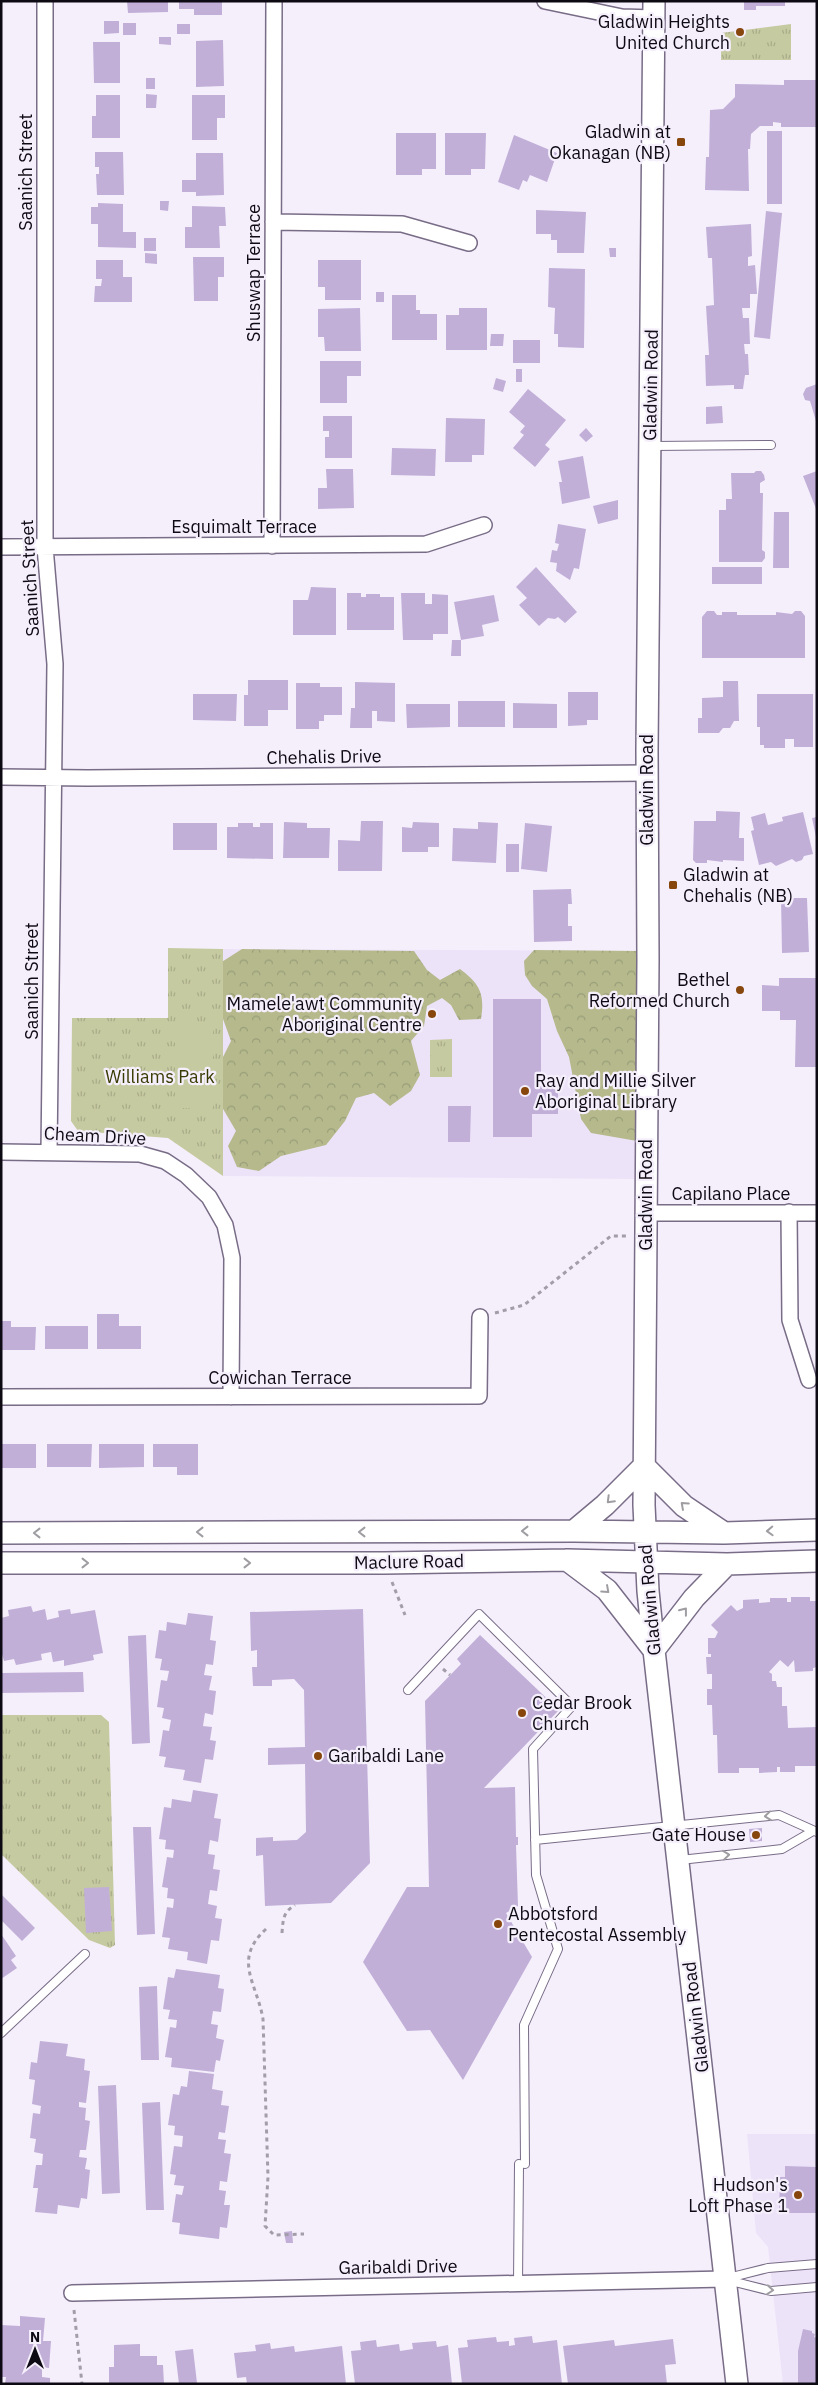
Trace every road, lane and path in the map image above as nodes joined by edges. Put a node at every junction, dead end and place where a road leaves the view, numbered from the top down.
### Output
1 (45, 1) edge
2 (274, 1) edge
3 (545, 1) edge
4 (654, 10) edge
5 (273, 222) junction
6 (469, 243) dead end
7 (771, 445) dead end
8 (650, 446) junction
9 (484, 524) dead end
10 (272, 546) junction
11 (45, 547) junction
12 (1, 548) edge
13 (647, 772) junction
14 (1, 777) edge
15 (52, 777) junction
16 (1, 1152) edge
17 (49, 1152) junction
18 (790, 1212) junction
19 (646, 1213) junction
20 (817, 1213) edge
21 (645, 1236) junction
22 (480, 1317) joint
23 (809, 1380) dead end
24 (1, 1397) edge
25 (232, 1397) junction
26 (644, 1466) junction
27 (817, 1530) edge
28 (574, 1531) junction
29 (644, 1532) junction
30 (1, 1533) edge
31 (724, 1533) junction
32 (567, 1560) junction
33 (646, 1561) junction
34 (817, 1561) edge
35 (1, 1563) edge
36 (384, 1563) junction
37 (727, 1564) junction
38 (405, 1615) dead end
39 (654, 1650) junction
40 (408, 1690) dead end
41 (674, 1826) junction
42 (815, 1831) edge
43 (535, 1840) junction
44 (678, 1860) junction
45 (294, 1905) dead end
46 (266, 1929) dead end
47 (282, 1933) dead end
48 (86, 1954) dead end
49 (1, 2033) edge
50 (304, 2234) dead end
51 (817, 2264) edge
52 (725, 2279) junction
53 (518, 2284) junction
54 (817, 2287) edge
55 (72, 2293) joint
56 (82, 2384) edge
57 (737, 2384) edge

1 - 11 street, Saanich Street
2 - 5 street, Shuswap Terrace
3 - 4 street
4 - 8 main road, Gladwin Road
5 - 6 street
5 - 10 street, Shuswap Terrace
7 - 8 lane
8 - 13 main road, Gladwin Road
9 - 10 street, Esquimalt Terrace
10 - 11 street, Esquimalt Terrace
11 - 12 street, Esquimalt Terrace
11 - 15 street, Saanich Street
13 - 15 street, Chehalis Drive
13 - 19 main road, Gladwin Road
14 - 15 street, Chehalis Drive
15 - 17 street, Saanich Street
16 - 17 street, Cheam Drive
17 - 25 street, Cheam Drive
18 - 19 street, Capilano Place
18 - 20 street, Capilano Place
18 - 23 street
19 - 21 main road, Gladwin Road
21 - 22 path
21 - 26 main road, Gladwin Road
22 - 25 street, Cowichan Terrace
24 - 25 street, Cowichan Terrace
26 -> 28 main road
26 - 29 main road, Gladwin Road
31 -> 26 main road
27 -> 31 main road, Maclure Road
28 - 29 main road, Maclure Road
28 -> 30 main road, Maclure Road
29 - 31 main road, Maclure Road
29 - 33 main road, Gladwin Road
32 - 33 main road, Maclure Road
32 - 36 main road, Maclure Road
32 -> 39 main road
33 - 37 main road, Maclure Road
33 - 39 main road, Gladwin Road
34 - 37 main road, Maclure Road
35 -> 36 main road, Maclure Road
36 - 38 path
39 -> 37 main road
39 - 41 main road, Gladwin Road
40 - 43 lane
42 -> 41 lane
41 - 43 lane
41 - 44 main road, Gladwin Road
44 -> 42 lane
43 - 53 lane
44 - 52 main road, Gladwin Road
45 - 47 path
46 - 50 path
48 - 49 lane
51 - 52 lane
52 - 53 street, Garibaldi Drive
52 -> 54 lane
52 - 57 main road, Gladwin Road
53 - 55 street, Garibaldi Drive
55 - 56 path

